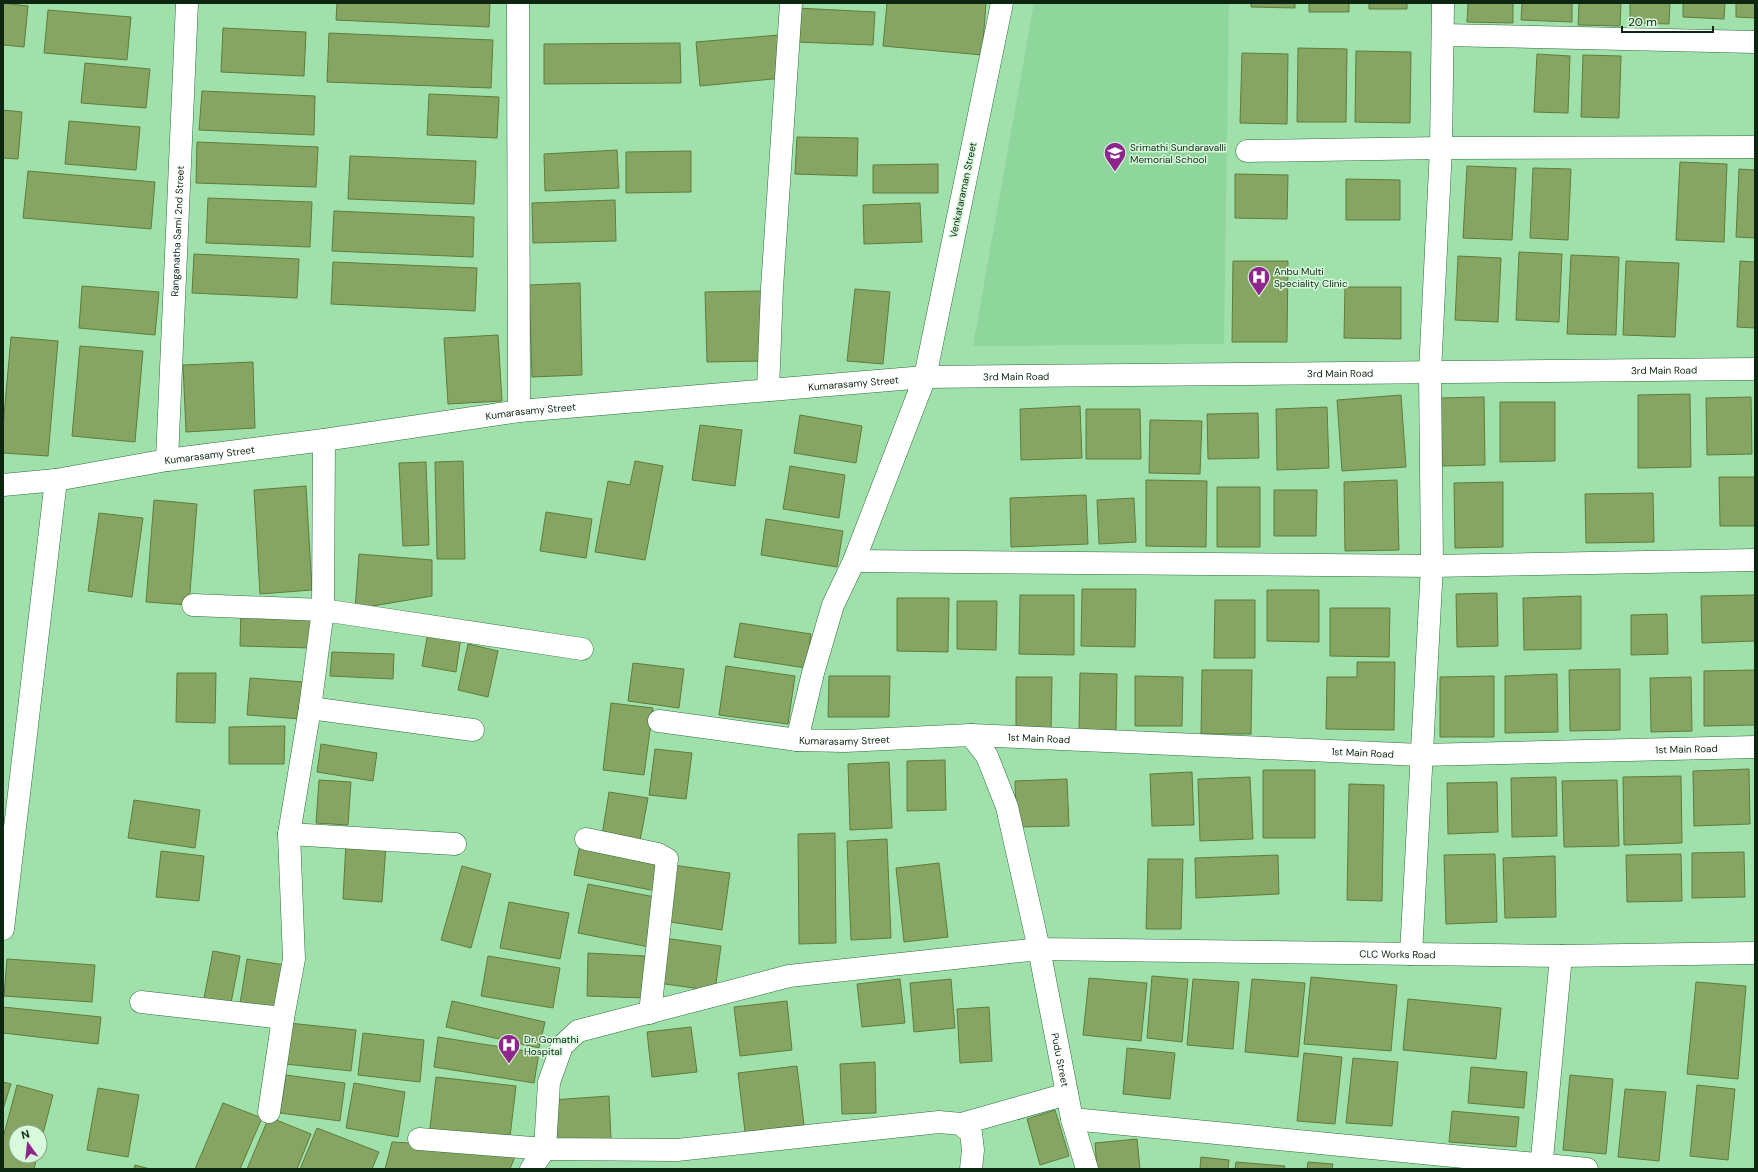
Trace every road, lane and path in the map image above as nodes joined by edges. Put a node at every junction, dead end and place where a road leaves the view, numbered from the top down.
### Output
1 (187, 3) edge
2 (518, 3) edge
3 (790, 3) edge
4 (1002, 3) edge
5 (1443, 3) edge
6 (1443, 35) junction
7 (1755, 42) edge
8 (1755, 147) edge
9 (1441, 148) junction
10 (1247, 151) dead end
11 (1755, 368) edge
12 (1430, 372) junction
13 (924, 377) junction
14 (768, 390) junction
15 (519, 412) junction
16 (324, 440) junction
17 (167, 460) junction
18 (56, 480) junction
19 (3, 485) edge
20 (1755, 560) edge
21 (854, 561) junction
22 (1432, 566) junction
23 (193, 606) dead end
24 (323, 610) junction
25 (582, 649) dead end
26 (310, 708) junction
27 (660, 721) dead end
28 (472, 730) dead end
29 (971, 735) junction
30 (797, 740) junction
31 (1755, 748) edge
32 (1421, 755) junction
33 (290, 834) junction
34 (586, 839) dead end
35 (455, 844) dead end
36 (3, 929) edge
37 (1039, 949) junction
38 (1755, 953) edge
39 (1411, 954) junction
40 (1561, 956) junction
41 (141, 1002) dead end
42 (650, 1013) junction
43 (283, 1018) junction
44 (1067, 1094) junction
45 (269, 1112) dead end
46 (1072, 1119) junction
47 (961, 1124) junction
48 (419, 1139) dead end
49 (544, 1149) junction
50 (676, 1159) edge
51 (1541, 1167) edge
52 (531, 1169) edge
53 (971, 1169) edge
54 (1087, 1169) edge
55 (1587, 1169) edge

1 - 17 street, Ranganatha Sami 2nd Street
2 - 15 street
3 - 14 street
4 - 13 street, Venkataraman Street
5 - 6 street
6 - 7 street
6 - 9 street
8 - 9 street
9 - 10 street
9 - 12 street
11 - 12 street, 3rd Main Road
12 - 13 street, 3rd Main Road
12 - 22 street
13 - 14 street, Kumarasamy Street
13 - 21 street, Kumarasamy Street
14 - 15 street, Kumarasamy Street
15 - 16 street, Kumarasamy Street
16 - 17 street, Kumarasamy Street
16 - 24 street
17 - 18 street, Kumarasamy Street
18 - 19 street, Kumarasamy Street
18 - 36 street
20 - 22 street
21 - 22 street
21 - 30 street, Kumarasamy Street
22 - 32 street
23 - 24 street
24 - 25 street
24 - 26 street
26 - 28 street
26 - 33 street
27 - 30 street
29 - 30 street, Kumarasamy Street
29 - 32 street, 1st Main Road
29 - 37 street
31 - 32 street, 1st Main Road
32 - 39 street
33 - 35 street
33 - 43 street
34 - 42 street
37 - 39 street, CLC Works Road
37 - 42 street, CLC Works Road
37 - 44 street, Pudu Street
38 - 40 street, CLC Works Road
39 - 40 street, CLC Works Road
40 - 51 street
41 - 43 street
42 - 49 street, CLC Works Road
43 - 45 street
44 - 46 street, Pudu Street
44 - 47 street
46 - 51 street
46 - 54 street, Pudu Street
47 - 50 street
47 - 53 street
48 - 49 street
49 - 50 street
49 - 52 street
51 - 55 street

